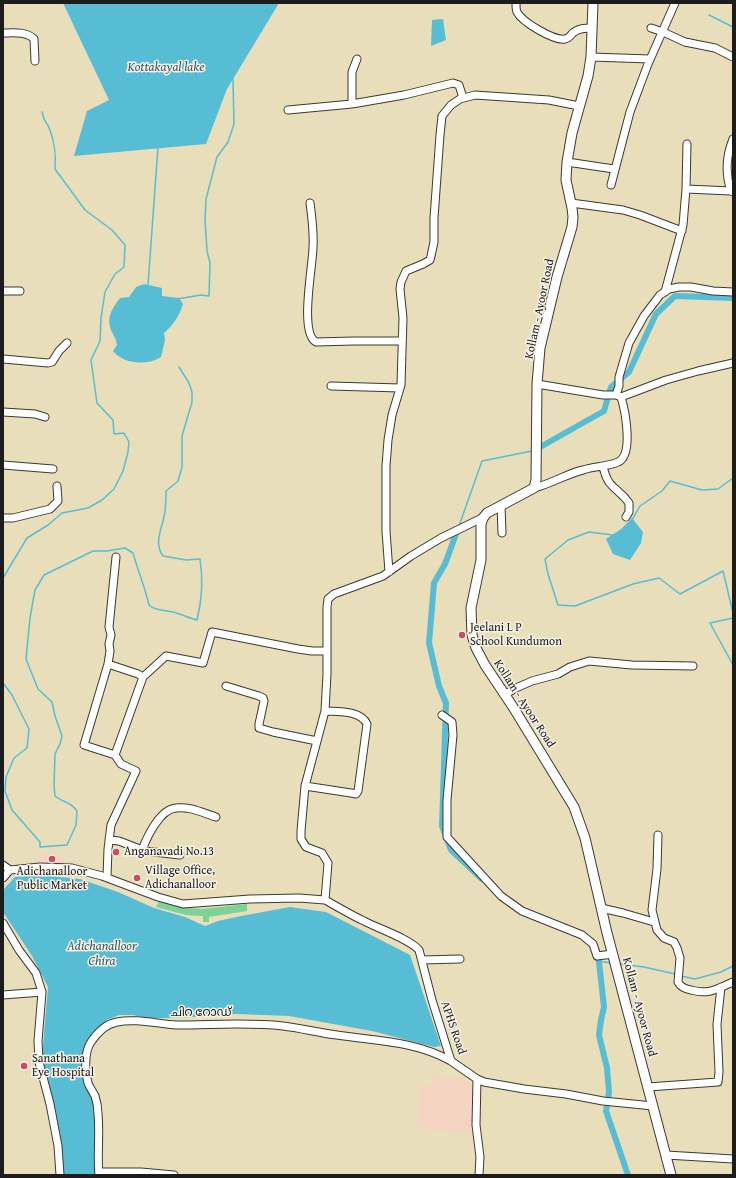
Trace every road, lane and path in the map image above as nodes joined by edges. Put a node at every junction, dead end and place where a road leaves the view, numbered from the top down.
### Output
1 (516, 3) edge
2 (594, 3) edge
3 (675, 3) edge
4 (592, 28) junction
5 (651, 28) dead end
6 (663, 32) junction
7 (3, 33) edge
8 (591, 56) junction
9 (733, 57) edge
10 (357, 59) dead end
11 (650, 59) junction
12 (35, 61) dead end
13 (463, 98) junction
14 (352, 104) junction
15 (579, 106) junction
16 (288, 110) dead end
17 (733, 139) edge
18 (687, 144) dead end
19 (567, 162) junction
20 (614, 169) junction
21 (611, 185) dead end
22 (686, 189) junction
23 (732, 192) edge
24 (310, 203) dead end
25 (571, 203) junction
26 (682, 231) junction
27 (3, 291) edge
28 (20, 291) dead end
29 (664, 292) junction
30 (733, 292) edge
31 (401, 341) junction
32 (67, 343) dead end
33 (3, 359) edge
34 (733, 363) edge
35 (537, 384) junction
36 (330, 386) dead end
37 (400, 388) junction
38 (618, 396) junction
39 (3, 412) edge
40 (45, 417) dead end
41 (3, 465) edge
42 (603, 466) junction
43 (53, 469) dead end
44 (57, 486) dead end
45 (534, 488) junction
46 (501, 505) junction
47 (626, 517) dead end
48 (3, 518) edge
49 (482, 518) junction
50 (502, 533) dead end
51 (116, 557) dead end
52 (389, 572) junction
53 (326, 651) junction
54 (108, 664) junction
55 (693, 666) dead end
56 (142, 677) junction
57 (226, 686) dead end
58 (504, 695) junction
59 (325, 711) junction
60 (442, 715) dead end
61 (317, 740) junction
62 (115, 755) junction
63 (305, 786) junction
64 (216, 816) dead end
65 (658, 835) dead end
66 (109, 840) junction
67 (142, 850) junction
68 (180, 855) dead end
69 (3, 865) edge
70 (10, 870) junction
71 (3, 878) edge
72 (107, 878) junction
73 (325, 900) junction
74 (601, 908) junction
75 (654, 922) junction
76 (3, 923) edge
77 (613, 954) junction
78 (460, 959) dead end
79 (422, 960) junction
80 (733, 982) edge
81 (721, 987) junction
82 (42, 992) junction
83 (3, 995) edge
84 (452, 1061) junction
85 (477, 1079) junction
86 (648, 1087) junction
87 (653, 1106) junction
88 (666, 1155) junction
89 (733, 1159) edge
90 (99, 1174) edge
91 (60, 1175) edge
92 (174, 1175) edge
93 (479, 1175) edge
94 (672, 1175) edge

1 - 4 street
2 - 4 main road, Kollam - Ayoor Road
3 - 6 street
4 - 8 main road, Kollam - Ayoor Road
5 - 6 street
6 - 9 street
6 - 11 street
7 - 12 street
8 - 11 street
8 - 15 main road, Kollam - Ayoor Road
10 - 14 street
11 - 20 street
13 - 14 street
13 - 15 street
13 - 31 street
14 - 16 street
15 - 19 main road, Kollam - Ayoor Road
17 - 23 street
18 - 22 street
19 - 20 street
19 - 25 main road, Kollam - Ayoor Road
20 - 21 street
22 - 23 street
22 - 26 street
24 - 31 street
25 - 26 street
25 - 35 main road, Kollam - Ayoor Road
26 - 29 street
27 - 28 street
29 - 30 street
29 - 38 street
31 - 37 street
32 - 33 street
34 - 38 street
35 - 38 street
35 - 45 main road, Kollam - Ayoor Road
36 - 37 street
37 - 52 street
38 - 42 street
39 - 40 street
41 - 43 street
42 - 45 street
42 - 47 street
44 - 48 street
45 - 46 main road
46 - 49 main road
46 - 50 street
49 - 52 street
49 - 58 main road, Kollam - Ayoor Road
51 - 54 street
52 - 53 street
53 - 56 street
53 - 59 street
54 - 56 street
54 - 62 street
55 - 58 street
56 - 62 street
57 - 61 street
58 - 74 main road, Kollam - Ayoor Road
59 - 61 street
59 - 63 street
60 - 77 street
61 - 63 street
62 - 66 street
63 - 73 street
64 - 67 street
65 - 75 street
66 - 67 street
66 - 72 street
67 - 68 street
69 - 70 street
70 - 71 street
70 - 72 street
72 - 73 street
73 - 79 street, APHS Road
74 - 75 street
74 - 77 main road, Kollam - Ayoor Road
75 - 81 street
76 - 82 street
77 - 86 main road, Kollam - Ayoor Road
78 - 79 street
79 - 84 street, APHS Road
80 - 81 street
81 - 86 street
82 - 83 street
82 - 91 street
84 - 85 street, APHS Road
84 - 90 street, ചിറ റോഡ്
85 - 87 street, APHS Road
85 - 93 street
86 - 87 main road, Kollam - Ayoor Road
87 - 88 main road, Kollam - Ayoor Road
88 - 89 street
88 - 94 main road, Kollam - Ayoor Road
90 - 92 street

